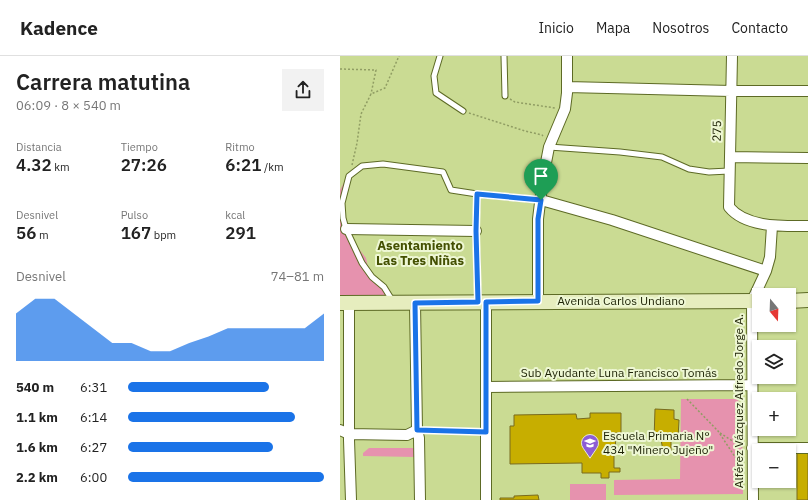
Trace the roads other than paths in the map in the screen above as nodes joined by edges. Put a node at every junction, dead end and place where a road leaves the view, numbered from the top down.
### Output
1 (440, 56) edge
2 (504, 56) edge
3 (567, 56) edge
4 (732, 56) edge
5 (567, 87) junction
6 (731, 91) junction
7 (808, 91) edge
8 (505, 96) road end
9 (463, 111) road end
10 (549, 147) junction
11 (730, 157) junction
12 (808, 158) edge
13 (729, 171) junction
14 (477, 194) junction
15 (541, 200) junction
16 (772, 226) junction
17 (808, 226) edge
18 (346, 229) junction
19 (476, 231) junction
20 (766, 270) junction
21 (760, 288) edge
22 (796, 300) edge
23 (808, 300) edge
24 (538, 301) junction
25 (752, 301) edge
26 (482, 302) junction
27 (345, 303) edge
28 (394, 303) junction
29 (415, 303) junction
30 (754, 332) edge
31 (752, 386) junction
32 (487, 387) junction
33 (417, 430) junction
34 (345, 432) edge
35 (752, 444) edge
36 (796, 448) edge
37 (808, 448) edge
38 (753, 488) edge
39 (351, 500) edge
40 (420, 500) edge
41 (486, 500) edge
42 (753, 500) edge

1 - 9 lane
2 - 8 lane
3 - 5 street
4 - 6 street, 275
5 - 6 street
5 - 10 street
6 - 7 street
6 - 11 street, 275
10 - 13 lane
10 - 15 street
11 - 12 street
11 - 13 street, 275
13 - 16 street, 275
14 - 15 lane
14 - 18 lane
14 - 19 lane
15 - 20 street
15 - 24 street
16 - 17 street
16 - 20 street
18 - 19 street
18 - 28 lane
19 - 26 lane
20 - 21 street
22 - 23 street
24 - 25 street, Avenida Carlos Undiano
24 - 26 street, Avenida Carlos Undiano
26 - 29 street, Avenida Carlos Undiano
26 - 32 street
27 - 28 street, Avenida Carlos Undiano
27 - 34 street
28 - 29 street, Avenida Carlos Undiano
29 - 33 street
30 - 31 street, Alférez Vázquez Alfredo Jorge A.
31 - 32 street, Sub Ayudante Luna Francisco Tomás
31 - 35 street, Alférez Vázquez Alfredo Jorge A.
32 - 41 street
33 - 34 street
33 - 40 street
34 - 39 street
36 - 37 street
38 - 42 street, Alférez Vázquez Alfredo Jorge A.

